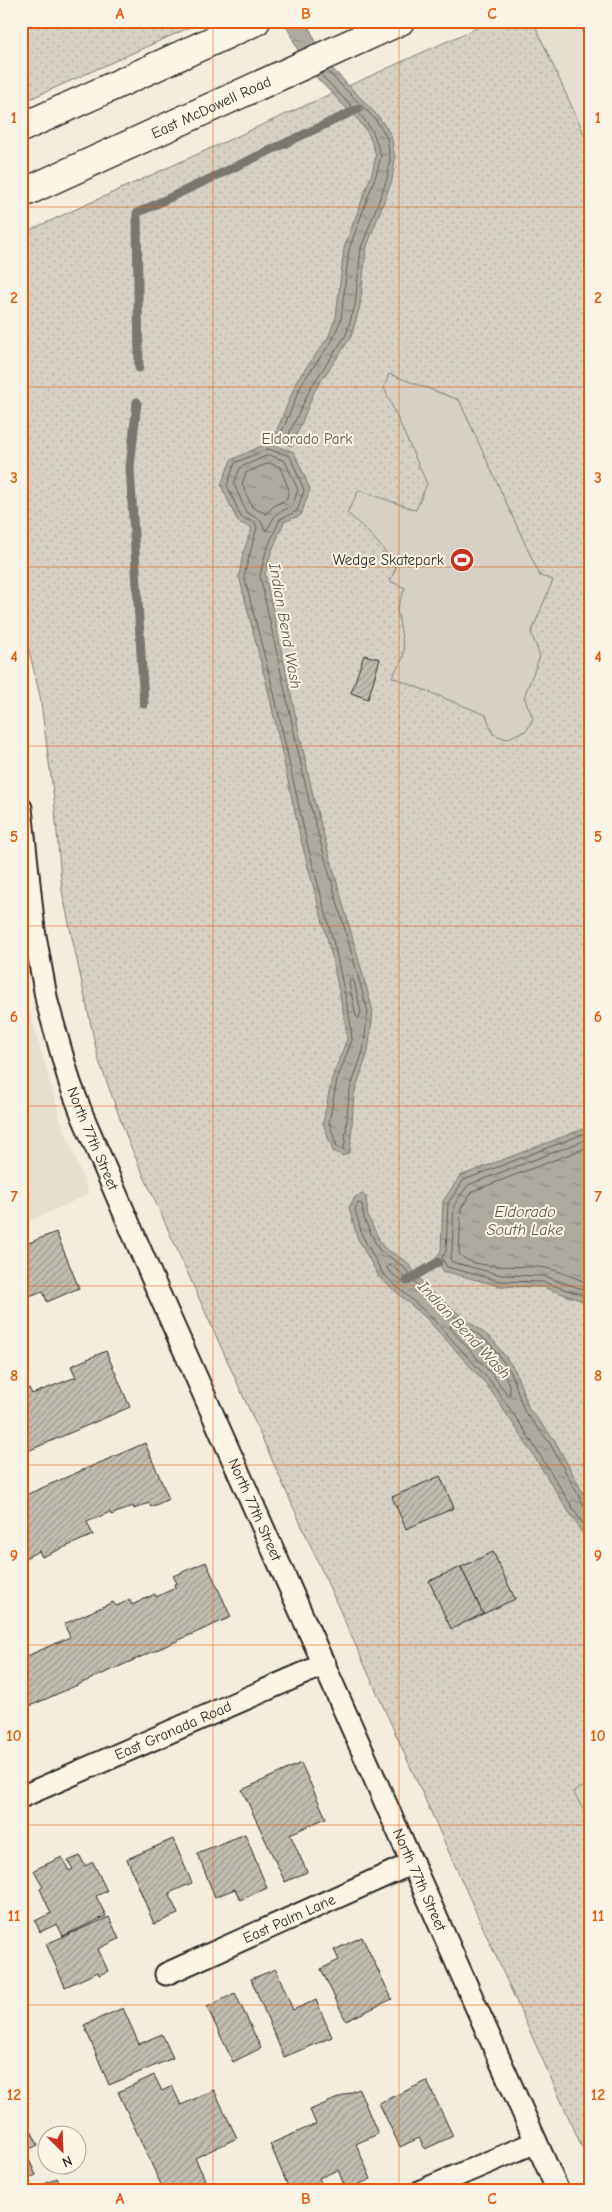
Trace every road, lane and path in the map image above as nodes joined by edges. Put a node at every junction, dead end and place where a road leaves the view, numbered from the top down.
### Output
1 (256, 21) edge
2 (400, 21) edge
3 (21, 128) edge
4 (21, 194) edge
5 (21, 808) edge
6 (325, 1664) junction
7 (21, 1797) edge
8 (413, 1863) junction
9 (166, 1974) dead end
10 (536, 2142) junction
11 (421, 2191) edge
12 (558, 2191) edge

1 - 3 main road
2 - 4 main road, East McDowell Road
5 - 6 street, North 77th Street
6 - 7 street, East Granada Road
6 - 8 street, North 77th Street
8 - 9 street, East Palm Lane
8 - 10 street, North 77th Street
10 - 11 street
10 - 12 street, North 77th Street

